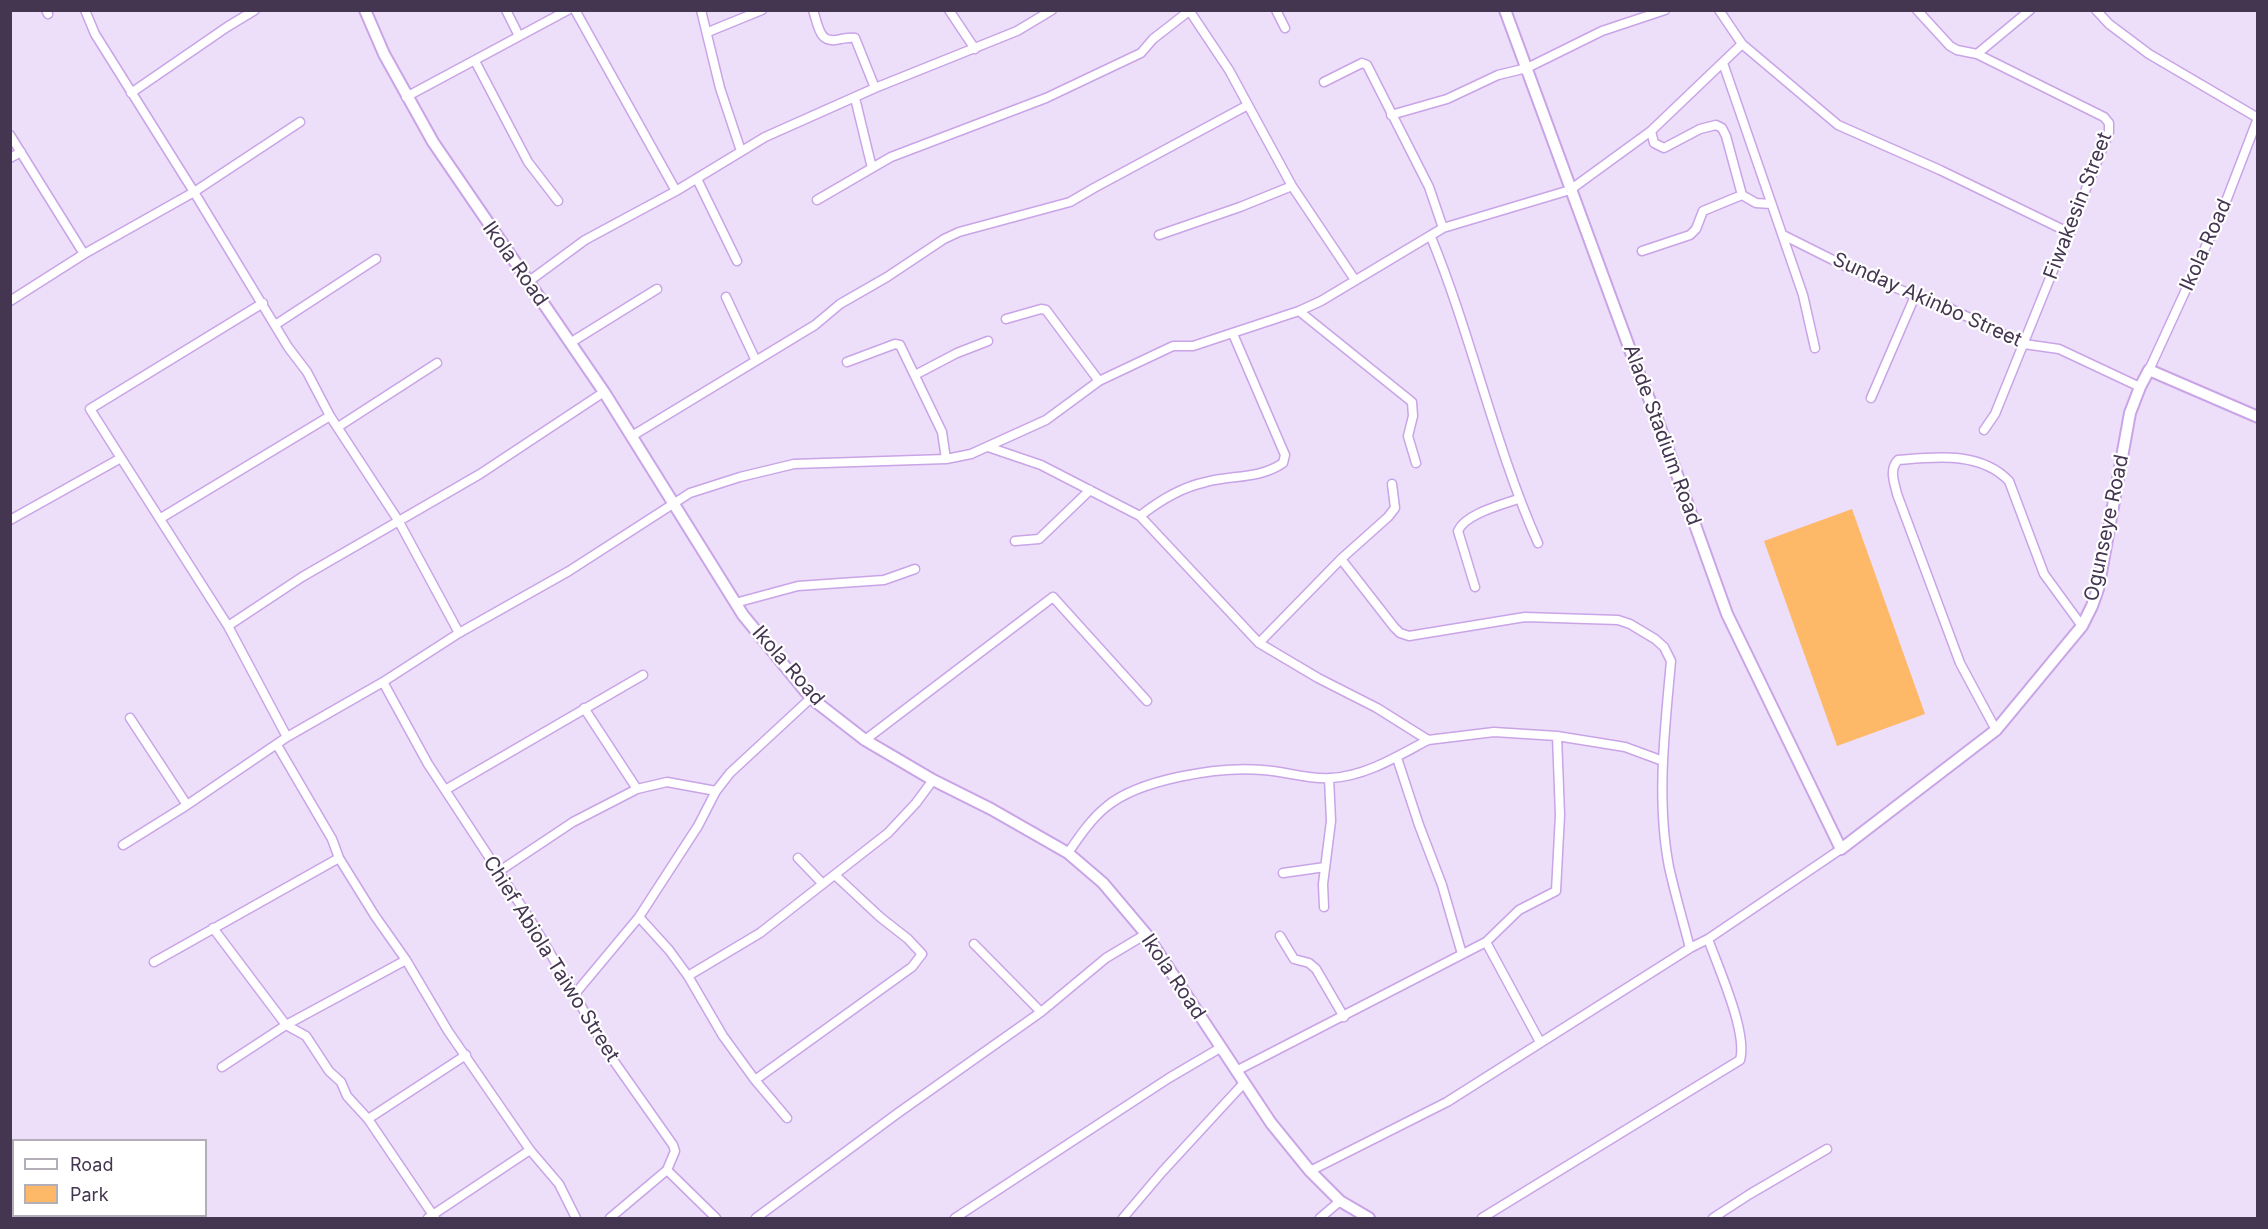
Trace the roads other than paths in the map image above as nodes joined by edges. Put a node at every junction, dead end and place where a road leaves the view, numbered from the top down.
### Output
1 (85, 10) edge
2 (255, 10) edge
3 (365, 10) edge
4 (506, 10) edge
5 (568, 10) edge
6 (575, 10) edge
7 (701, 10) edge
8 (762, 10) edge
9 (813, 10) edge
10 (949, 10) edge
11 (1052, 10) edge
12 (1276, 10) edge
13 (1505, 10) edge
14 (1665, 10) edge
15 (1719, 10) edge
16 (1917, 10) edge
17 (2030, 10) edge
18 (2096, 10) edge
19 (1189, 11) edge
20 (1285, 28) dead end
21 (708, 32) junction
22 (519, 36) junction
23 (1742, 44) junction
24 (975, 49) junction
25 (1977, 54) junction
26 (475, 61) junction
27 (1723, 63) junction
28 (1527, 68) junction
29 (1324, 82) dead end
30 (875, 88) junction
31 (131, 93) junction
32 (406, 97) junction
33 (855, 98) junction
34 (1248, 105) junction
35 (1391, 115) junction
36 (2257, 118) edge
37 (300, 122) dead end
38 (1651, 131) junction
39 (10, 135) edge
40 (741, 151) junction
41 (21, 152) junction
42 (10, 158) edge
43 (872, 168) junction
44 (697, 179) junction
45 (1292, 186) junction
46 (1570, 190) junction
47 (676, 191) junction
48 (194, 192) junction
49 (1742, 195) junction
50 (817, 200) dead end
51 (558, 201) dead end
52 (1771, 204) junction
53 (1443, 228) junction
54 (2070, 233) junction
55 (1159, 235) dead end
56 (1783, 235) junction
57 (1431, 237) junction
58 (1642, 251) dead end
59 (84, 254) junction
60 (376, 259) dead end
61 (737, 261) dead end
62 (1355, 280) junction
63 (528, 282) junction
64 (657, 289) dead end
65 (1915, 296) junction
66 (726, 297) dead end
67 (10, 301) edge
68 (263, 303) junction
69 (1299, 311) junction
70 (1006, 319) dead end
71 (275, 325) junction
72 (1233, 334) junction
73 (988, 341) dead end
74 (570, 343) junction
75 (2024, 344) junction
76 (1815, 348) dead end
77 (756, 361) junction
78 (847, 362) dead end
79 (437, 363) dead end
80 (2149, 370) junction
81 (915, 375) junction
82 (1098, 381) junction
83 (2140, 387) junction
84 (604, 392) junction
85 (1872, 398) dead end
86 (330, 416) junction
87 (2258, 417) edge
88 (338, 428) junction
89 (1984, 430) dead end
90 (632, 436) junction
91 (988, 447) junction
92 (121, 458) junction
93 (946, 459) junction
94 (1416, 463) dead end
95 (1392, 484) dead end
96 (1090, 489) junction
97 (1518, 499) junction
98 (674, 504) junction
99 (1140, 516) junction
100 (161, 518) junction
101 (11, 520) edge
102 (398, 520) junction
103 (1015, 541) dead end
104 (1538, 543) dead end
105 (1341, 559) junction
106 (915, 569) dead end
107 (1475, 587) dead end
108 (735, 603) junction
109 (228, 626) junction
110 (2082, 626) junction
111 (459, 633) junction
112 (1259, 644) junction
113 (643, 675) dead end
114 (383, 682) junction
115 (811, 698) junction
116 (1147, 701) dead end
117 (584, 708) junction
118 (130, 718) dead end
119 (1996, 730) junction
120 (1557, 736) junction
121 (287, 737) junction
122 (865, 740) junction
123 (1428, 740) junction
124 (277, 746) junction
125 (1398, 758) junction
126 (1663, 761) junction
127 (1329, 778) junction
128 (933, 780) junction
129 (637, 789) junction
130 (445, 790) junction
131 (716, 791) junction
132 (187, 805) junction
133 (123, 845) dead end
134 (1840, 849) junction
135 (1068, 853) junction
136 (339, 858) junction
137 (798, 858) dead end
138 (1325, 867) junction
139 (498, 872) junction
140 (1283, 873) dead end
141 (835, 875) junction
142 (822, 884) junction
143 (1324, 907) dead end
144 (639, 917) junction
145 (213, 928) junction
146 (1146, 934) junction
147 (1280, 936) dead end
148 (1708, 939) junction
149 (1486, 942) junction
150 (974, 944) dead end
151 (1690, 948) junction
152 (1462, 954) junction
153 (406, 960) junction
154 (154, 962) dead end
155 (688, 976) junction
156 (574, 995) junction
157 (1041, 1012) junction
158 (1344, 1017) junction
159 (285, 1025) junction
160 (1540, 1042) junction
161 (1220, 1048) junction
162 (466, 1055) junction
163 (222, 1066) dead end
164 (1236, 1071) junction
165 (755, 1080) junction
166 (1243, 1084) junction
167 (787, 1118) dead end
168 (368, 1119) junction
169 (1827, 1149) dead end
170 (530, 1150) junction
171 (667, 1170) junction
172 (1310, 1171) junction
173 (1340, 1201) junction
174 (432, 1217) edge
175 (576, 1218) edge
176 (610, 1218) edge
177 (716, 1218) edge
178 (756, 1218) edge
179 (955, 1218) edge
180 (1123, 1218) edge
181 (1320, 1218) edge
182 (1369, 1218) edge
183 (1482, 1218) edge
184 (1713, 1218) edge

1 - 31 street
2 - 31 street
3 - 32 street, Ikola Road
4 - 22 street
5 - 22 street
6 - 47 street
7 - 21 street
8 - 21 street
9 - 30 street
10 - 24 street
11 - 24 street
12 - 20 street
13 - 28 street, Alade Stadium Road
14 - 28 street
15 - 23 street
16 - 25 street, Fiwakesin Street
17 - 25 street
18 - 36 street
19 - 34 street
19 - 43 street
21 - 40 street
22 - 26 street
23 - 27 street
23 - 54 street
24 - 30 street
25 - 54 street, Fiwakesin Street
26 - 32 street
26 - 51 street
27 - 38 street
27 - 52 street
28 - 35 street
28 - 46 street, Alade Stadium Road
29 - 35 street
30 - 33 street
31 - 48 street
32 - 63 street, Ikola Road
33 - 40 street
33 - 43 street
34 - 45 street
34 - 77 street
35 - 53 street
36 - 80 street, Ikola Road
37 - 48 street
38 - 46 street
38 - 49 street
39 - 41 street
40 - 44 street
41 - 42 street
41 - 59 street
43 - 50 street
44 - 47 street
44 - 61 street
45 - 55 street
45 - 62 street
46 - 53 street
46 - 134 street, Alade Stadium Road
47 - 63 street
48 - 59 street
48 - 68 street
49 - 52 street
49 - 58 street
52 - 56 street
53 - 57 street
54 - 75 street, Fiwakesin Street
56 - 65 street, Sunday Akinbo Street
56 - 76 street
57 - 62 street
57 - 97 street
59 - 67 street
60 - 71 street
62 - 69 street
63 - 74 street, Ikola Road
64 - 74 street
65 - 75 street, Sunday Akinbo Street
65 - 85 street
66 - 77 street
68 - 71 street
68 - 92 street
69 - 72 street
69 - 94 street
70 - 82 street
71 - 86 street
72 - 82 street
72 - 99 street
73 - 81 street
74 - 84 street, Ikola Road
75 - 83 street, Sunday Akinbo Street
75 - 89 street, Fiwakesin Street
77 - 90 street
78 - 81 street
79 - 88 street
80 - 83 street, Ogunseye Road
80 - 87 street
81 - 93 street
82 - 91 street
83 - 110 street, Ogunseye Road
84 - 90 street, Ikola Road
84 - 102 street
86 - 88 street
86 - 100 street
88 - 102 street
90 - 98 street, Ikola Road
91 - 93 street
91 - 96 street
92 - 100 street
92 - 101 street
93 - 98 street
95 - 105 street
96 - 99 street
96 - 103 street
97 - 104 street
97 - 107 street
98 - 108 street, Ikola Road
98 - 111 street
99 - 112 street
100 - 109 street
102 - 109 street
102 - 111 street
105 - 112 street
105 - 126 street
106 - 108 street
108 - 115 street, Ikola Road
109 - 121 street
110 - 119 street, Ogunseye Road
110 - 119 street
111 - 114 street
112 - 123 street
113 - 117 street
114 - 121 street
114 - 130 street, Chief Abiola Taiwo Street
115 - 122 street, Ikola Road
115 - 131 street
116 - 122 street
117 - 129 street
117 - 130 street
118 - 132 street
119 - 134 street, Ogunseye Road
120 - 123 street
120 - 126 street
120 - 149 street
121 - 124 street
122 - 128 street, Ikola Road
123 - 125 street
124 - 132 street
124 - 136 street
125 - 127 street
125 - 152 street
126 - 151 street
127 - 135 street
127 - 138 street
128 - 135 street, Ikola Road
128 - 141 street
129 - 131 street
129 - 139 street
130 - 139 street, Chief Abiola Taiwo Street
131 - 144 street
132 - 133 street
134 - 148 street
135 - 146 street, Ikola Road
136 - 145 street
136 - 153 street
137 - 142 street
138 - 140 street
138 - 143 street
139 - 156 street, Chief Abiola Taiwo Street
141 - 142 street
141 - 165 street
142 - 155 street
144 - 155 street
144 - 156 street
145 - 154 street
145 - 159 street
146 - 157 street
146 - 161 street, Ikola Road
147 - 158 street
148 - 151 street
148 - 183 street
149 - 152 street
149 - 160 street
150 - 157 street
151 - 160 street
152 - 158 street
153 - 159 street
153 - 162 street
155 - 165 street
156 - 171 street, Chief Abiola Taiwo Street
157 - 178 street
158 - 164 street
159 - 163 street
159 - 168 street
160 - 172 street
161 - 164 street, Ikola Road
161 - 179 street
162 - 168 street
162 - 170 street
164 - 166 street, Ikola Road
165 - 167 street
166 - 172 street, Ikola Road
166 - 180 street
168 - 174 street
169 - 184 street
170 - 174 street
170 - 175 street
171 - 176 street
171 - 177 street
172 - 173 street, Ikola Road
173 - 181 street
173 - 182 street, Ikola Road

